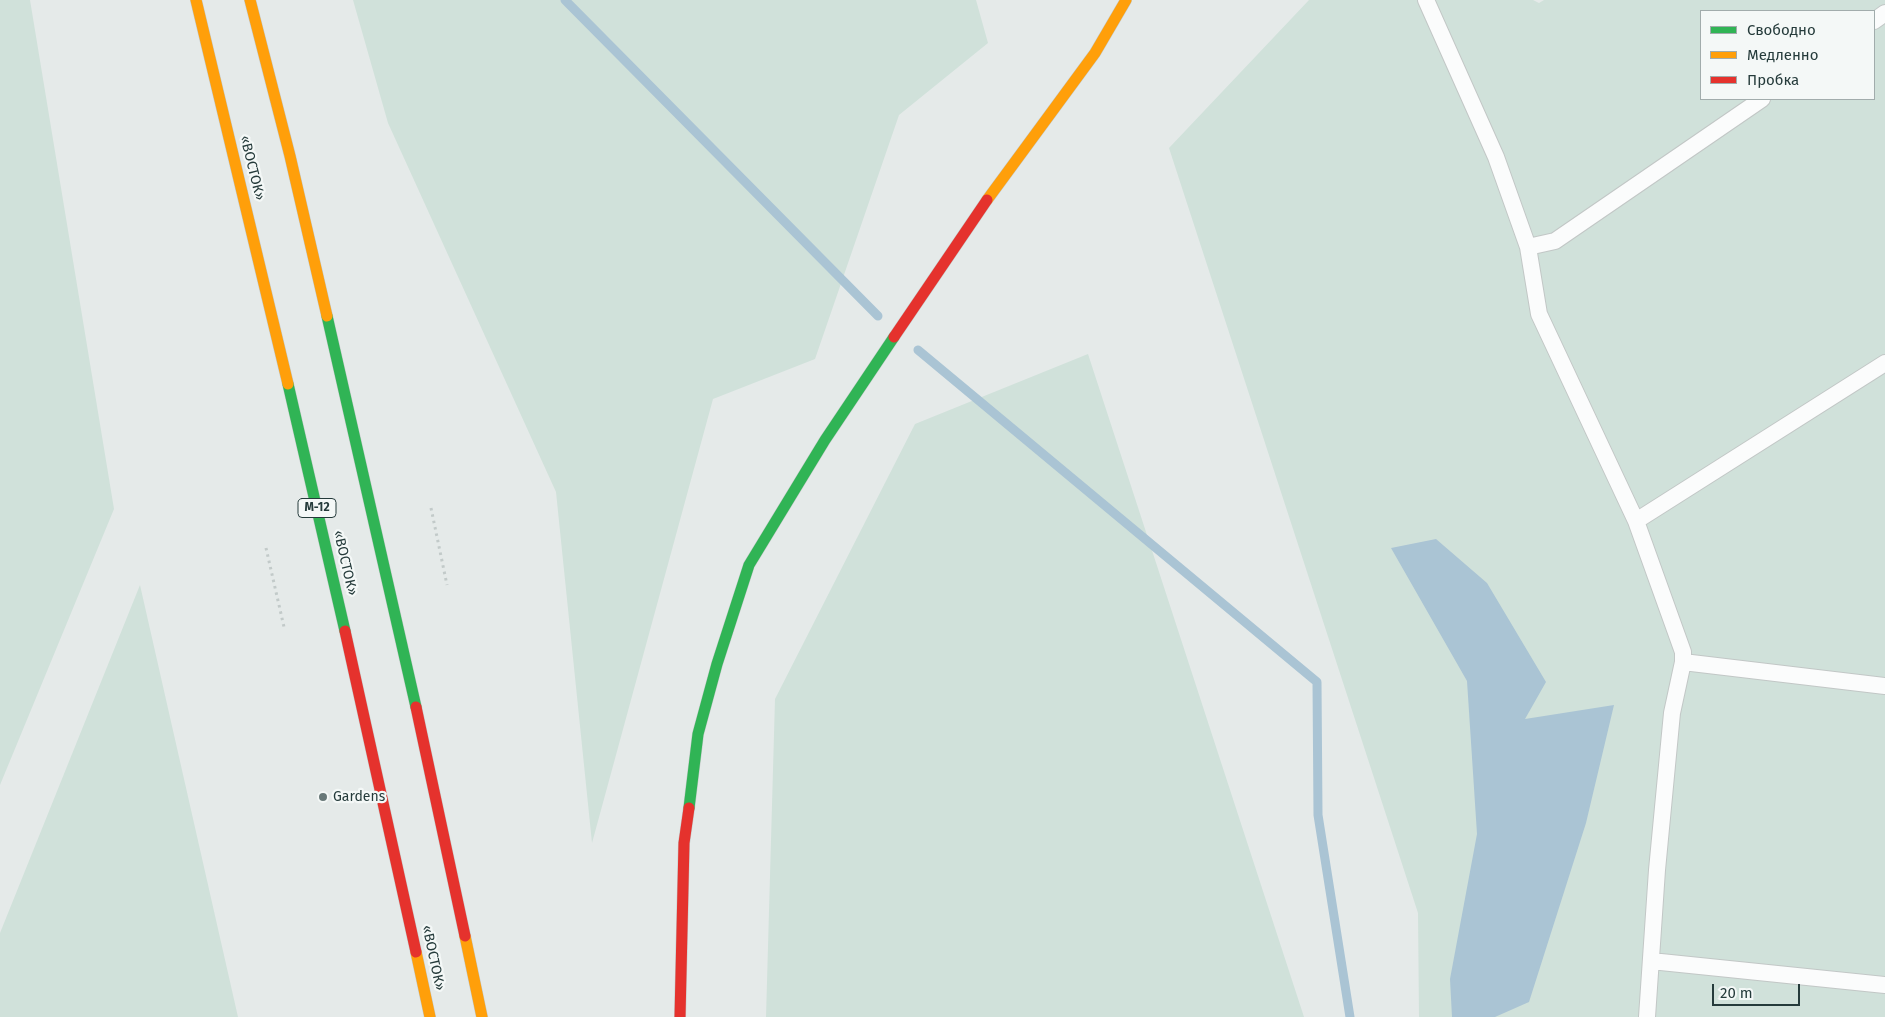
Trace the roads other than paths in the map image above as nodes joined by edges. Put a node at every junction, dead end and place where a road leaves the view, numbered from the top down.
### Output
1 (196, 0) edge
2 (250, 0) edge
3 (1126, 0) edge
4 (1426, 0) edge
5 (1761, 100) edge
6 (1528, 247) junction
7 (1885, 362) edge
8 (1636, 521) junction
9 (1683, 662) junction
10 (1885, 686) edge
11 (1651, 960) junction
12 (1885, 985) edge
13 (430, 1017) edge
14 (482, 1017) edge
15 (680, 1017) edge
16 (1647, 1017) edge

1 - 13 main road, «ВОСТОК» / М-12
2 - 14 main road
3 - 15 main road
4 - 6 lane
5 - 6 lane
6 - 8 lane
7 - 8 lane
8 - 9 lane
9 - 10 lane
9 - 11 lane
11 - 12 lane
11 - 16 lane

